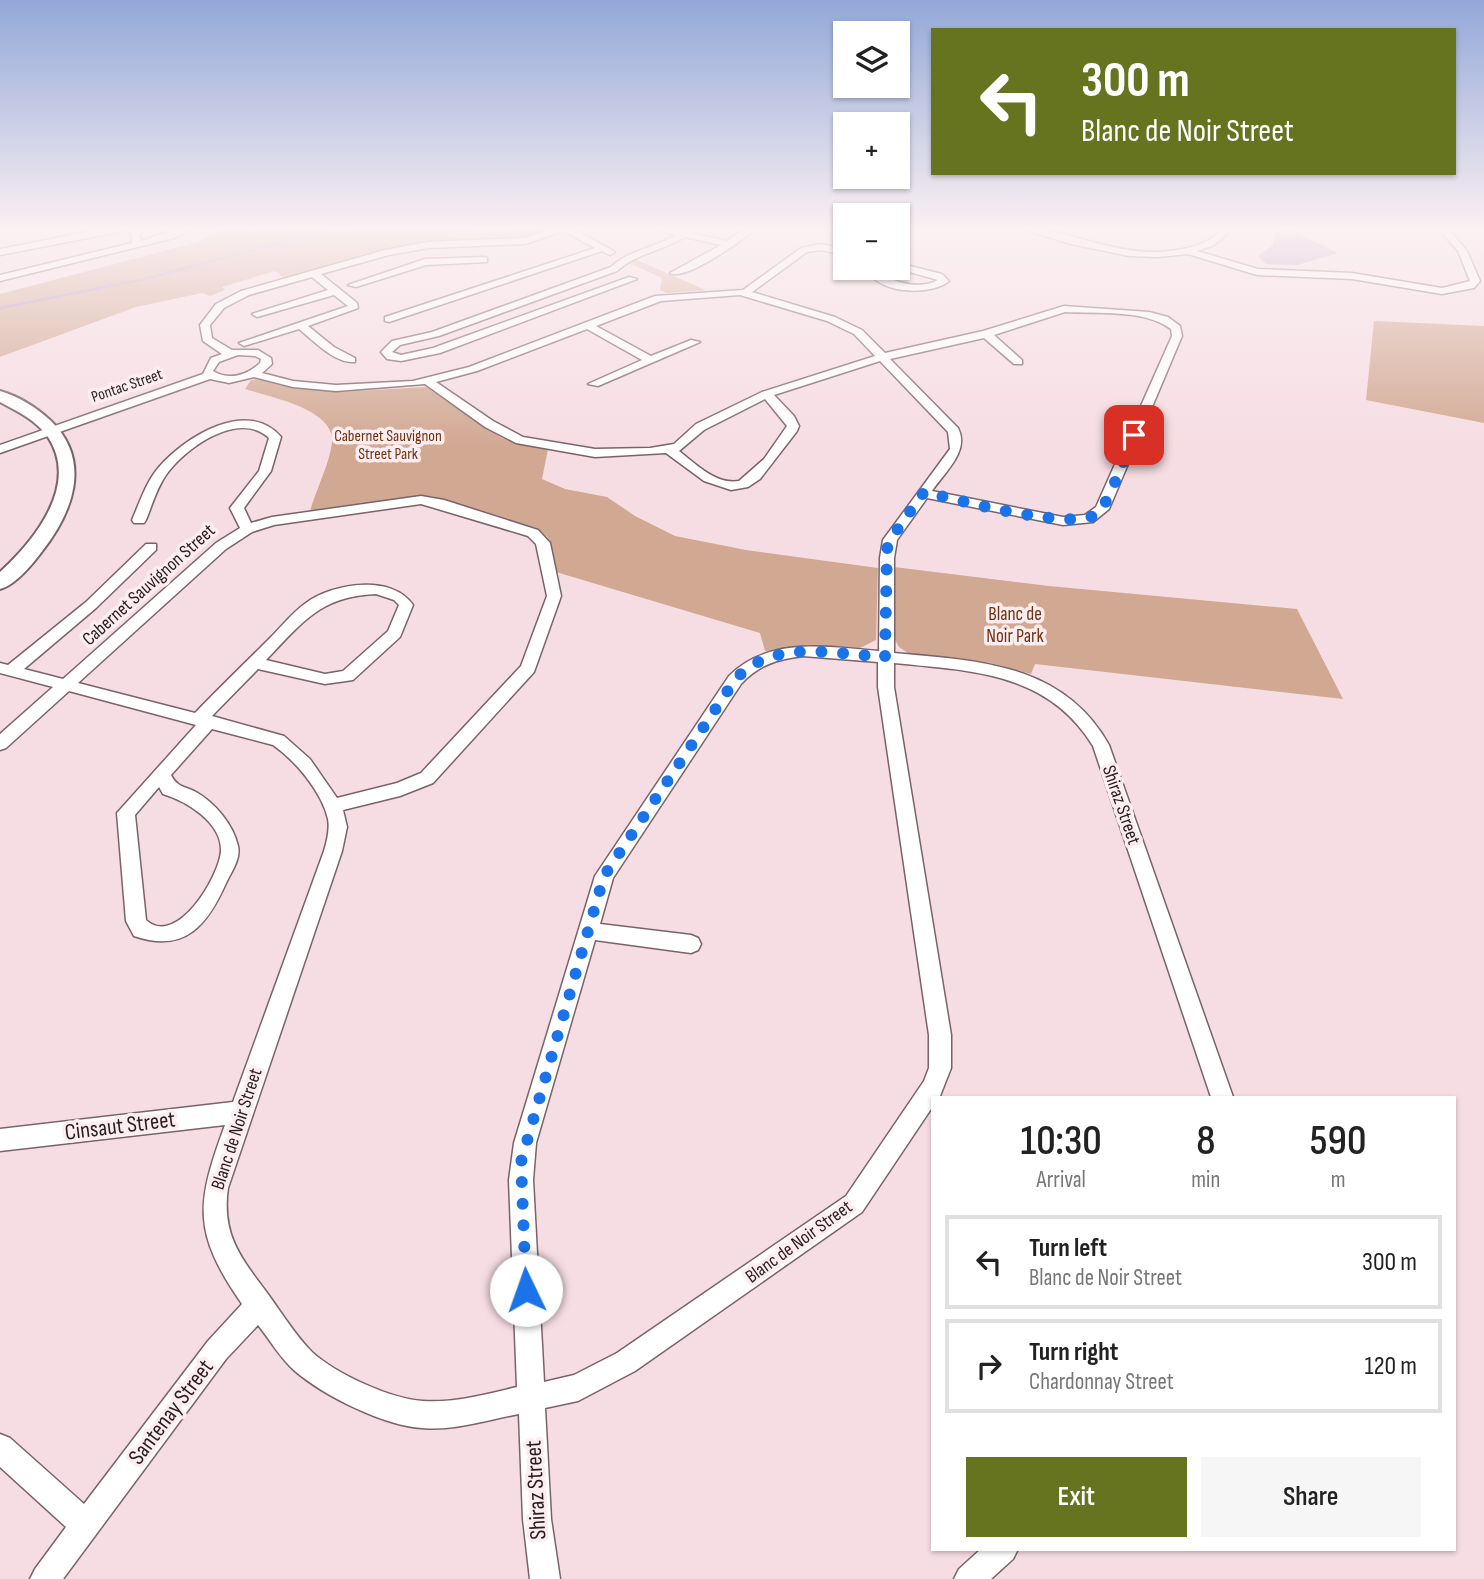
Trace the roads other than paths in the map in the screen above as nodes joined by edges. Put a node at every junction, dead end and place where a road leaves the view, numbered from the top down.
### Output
1 (233, 301) edge
2 (303, 301) edge
3 (348, 301) edge
4 (431, 301) edge
5 (528, 301) edge
6 (573, 301) edge
7 (653, 301) edge
8 (772, 301) edge
9 (257, 314) dead end
10 (389, 319) dead end
11 (301, 325) junction
12 (587, 325) junction
13 (986, 334) junction
14 (695, 342) dead end
15 (244, 343) dead end
16 (230, 354) junction
17 (884, 357) junction
18 (351, 360) dead end
19 (650, 360) junction
20 (1018, 362) dead end
21 (254, 374) junction
22 (210, 375) junction
23 (428, 381) junction
24 (594, 384) dead end
25 (766, 394) junction
26 (0, 396) edge
27 (54, 428) junction
28 (0, 449) edge
29 (670, 450) junction
30 (924, 492) junction
31 (139, 520) dead end
32 (247, 529) junction
33 (151, 547) dead end
34 (0, 583) edge
35 (885, 657) junction
36 (255, 663) junction
37 (6, 670) edge
38 (66, 685) junction
39 (204, 720) junction
40 (0, 744) edge
41 (160, 773) junction
42 (332, 806) junction
43 (588, 931) junction
44 (691, 944) dead end
45 (1222, 1096) edge
46 (240, 1112) junction
47 (0, 1140) edge
48 (260, 1304) junction
49 (531, 1400) junction
50 (0, 1448) edge
51 (86, 1525) junction
52 (1001, 1551) edge
53 (45, 1579) edge
54 (545, 1579) edge
55 (969, 1579) edge

1 - 16 street
2 - 9 street
3 - 11 street
4 - 10 street
5 - 6 street
7 - 12 street, Blanc de Noir Street
8 - 17 street, Blanc de Noir Street
11 - 15 street
11 - 18 street
12 - 19 street
12 - 23 street, Blanc de Noir Street
13 - 17 street
13 - 20 street
13 - 30 street
14 - 19 street
16 - 21 street
16 - 22 street
17 - 25 street
17 - 30 street, Blanc de Noir Street
19 - 24 street
21 - 22 street, Blanc de Noir Street
21 - 23 street, Blanc de Noir Street
22 - 27 street, Pontac Street
23 - 29 street
25 - 29 street
25 - 29 street
26 - 27 street
27 - 28 street, Pontac Street
27 - 34 street
30 - 35 street, Blanc de Noir Street
31 - 32 street
32 - 38 street, Cabernet Sauvignon Street
32 - 42 street, Cabernet Sauvignon Street
33 - 37 street
35 - 43 street, Shiraz Street
35 - 45 street, Shiraz Street
35 - 49 street, Blanc de Noir Street
36 - 36 street
36 - 39 street
37 - 38 street
38 - 39 street
38 - 40 street
39 - 41 street
39 - 42 street
41 - 41 street
42 - 46 street, Blanc de Noir Street
43 - 44 street
43 - 49 street, Shiraz Street
46 - 47 street, Cinsaut Street
46 - 48 street, Blanc de Noir Street
48 - 49 street, Blanc de Noir Street
48 - 51 street, Santenay Street
49 - 54 street, Shiraz Street
50 - 51 street
51 - 53 street, Santenay Street
52 - 55 street

